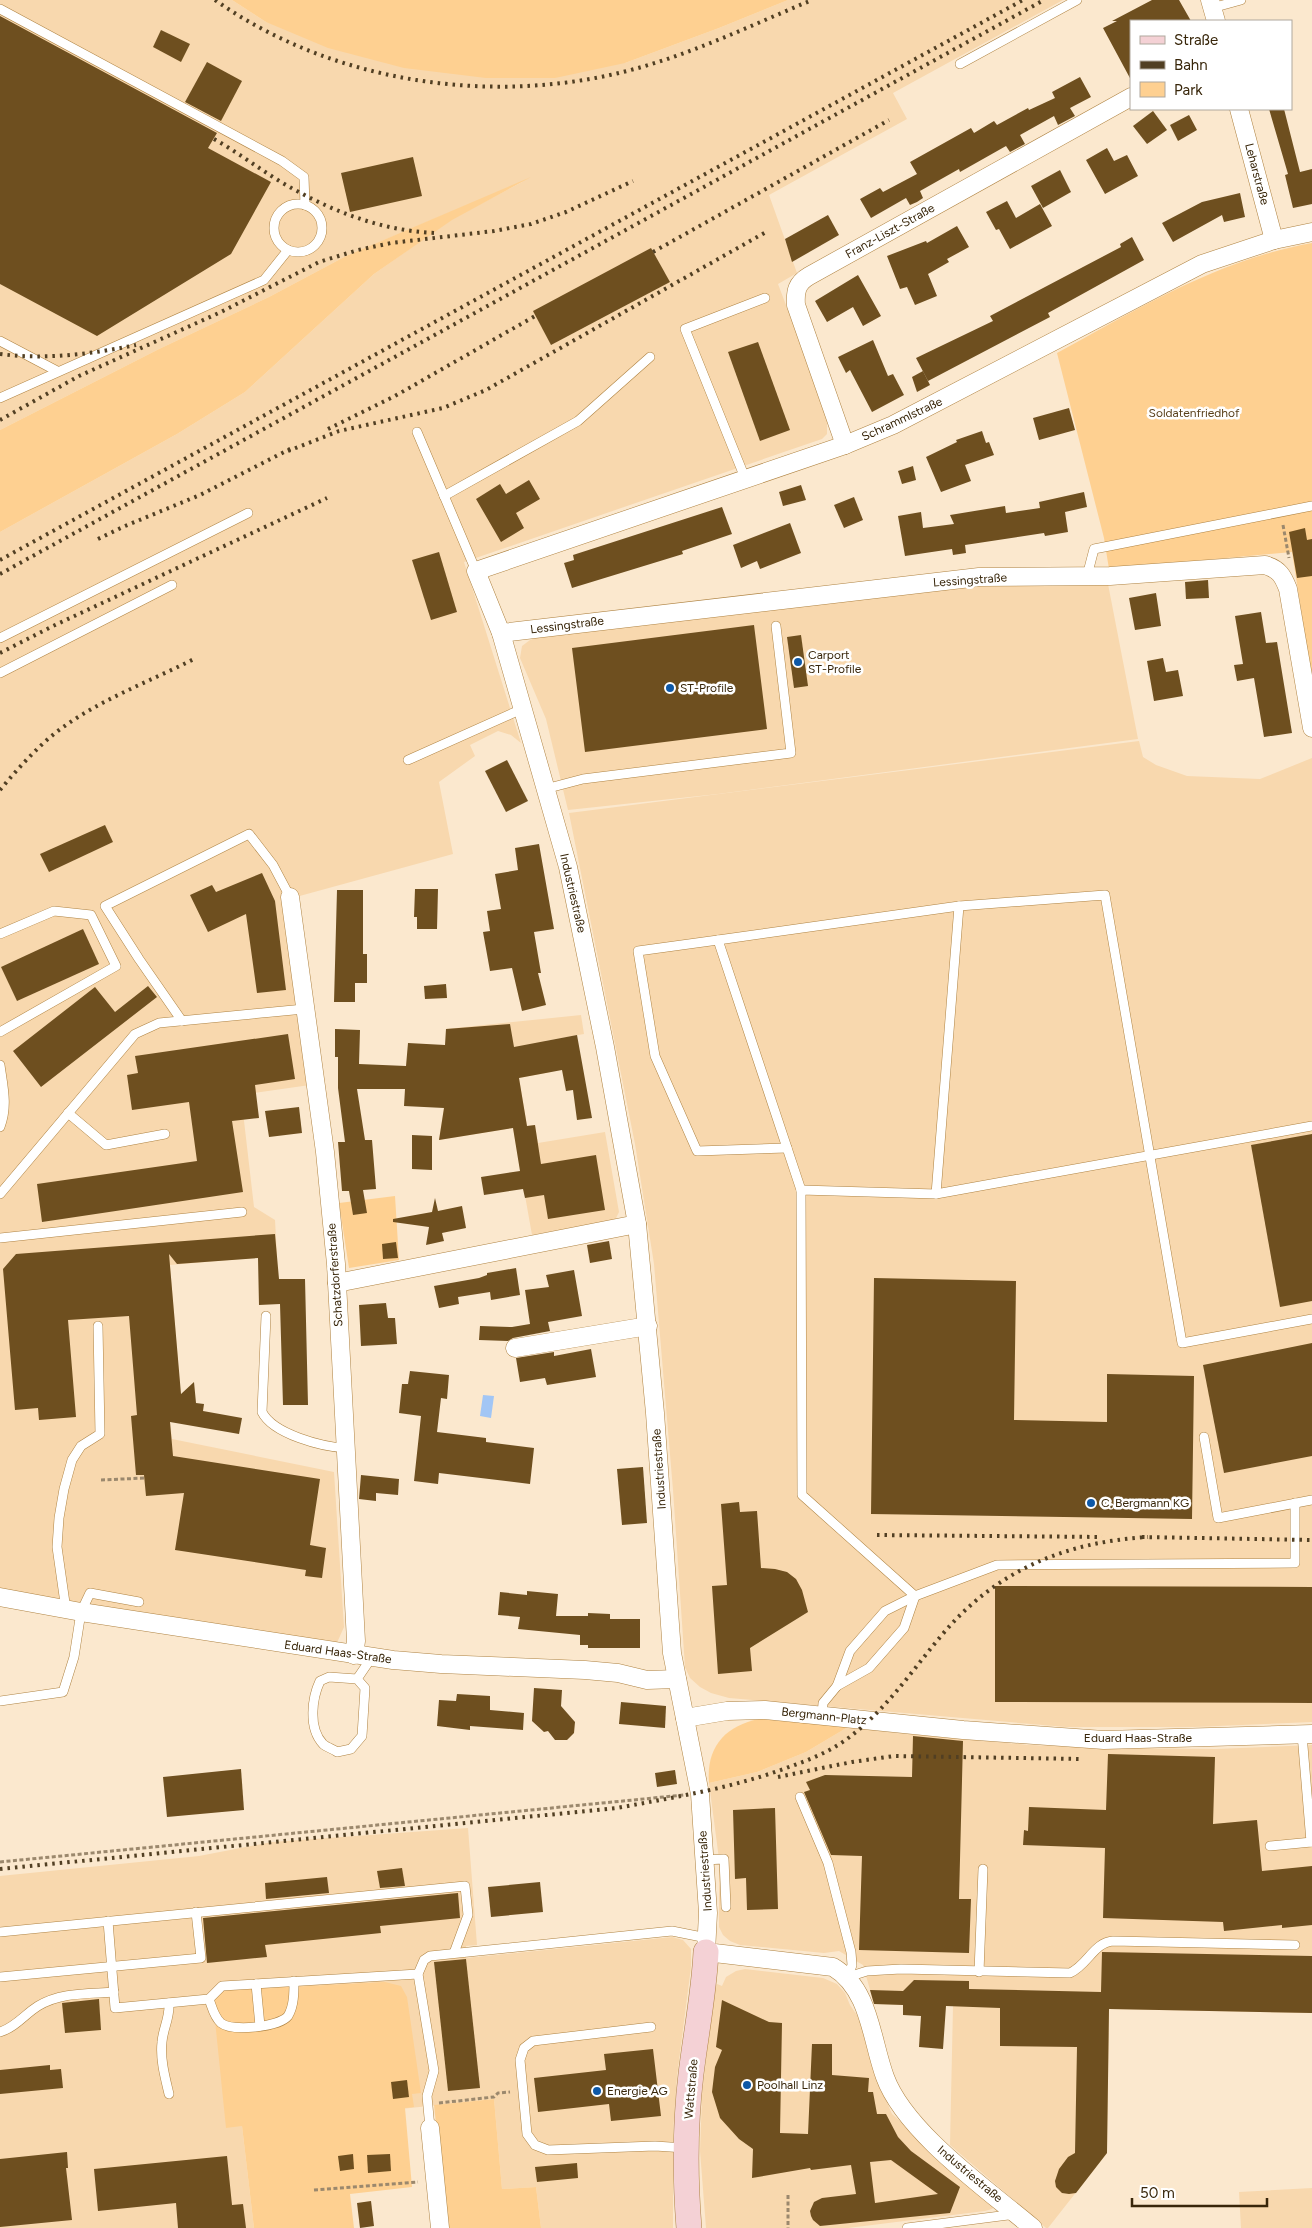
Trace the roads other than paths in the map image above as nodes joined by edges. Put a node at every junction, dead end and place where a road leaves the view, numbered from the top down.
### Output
1 (1077, 0) edge
2 (1241, 0) edge
3 (0, 9) edge
4 (1213, 10) edge
5 (960, 64) dead end
6 (1130, 98) edge
7 (1239, 110) edge
8 (305, 205) junction
9 (1312, 232) edge
10 (1274, 240) junction
11 (288, 250) junction
12 (765, 298) dead end
13 (0, 341) edge
14 (650, 357) dead end
15 (57, 372) junction
16 (0, 398) edge
17 (417, 432) dead end
18 (845, 445) junction
19 (745, 478) junction
20 (444, 496) junction
21 (1312, 506) edge
22 (248, 513) dead end
23 (476, 571) junction
24 (1087, 576) junction
25 (172, 585) dead end
26 (776, 626) dead end
27 (501, 633) junction
28 (0, 638) edge
29 (0, 673) edge
30 (522, 709) junction
31 (1312, 728) edge
32 (408, 760) dead end
33 (545, 788) junction
34 (290, 897) joint
35 (959, 906) junction
36 (0, 934) edge
37 (718, 940) junction
38 (304, 1009) junction
39 (182, 1021) junction
40 (0, 1032) edge
41 (0, 1066) edge
42 (68, 1113) junction
43 (1312, 1126) edge
44 (0, 1127) edge
45 (165, 1134) dead end
46 (787, 1148) junction
47 (1149, 1156) junction
48 (801, 1190) junction
49 (0, 1194) edge
50 (936, 1194) junction
51 (242, 1212) dead end
52 (637, 1224) junction
53 (0, 1238) edge
54 (337, 1283) junction
55 (266, 1316) dead end
56 (1312, 1318) edge
57 (98, 1326) dead end
58 (648, 1326) junction
59 (515, 1348) dead end
60 (1204, 1437) dead end
61 (346, 1448) junction
62 (1312, 1500) edge
63 (1295, 1503) junction
64 (916, 1596) junction
65 (0, 1598) edge
66 (139, 1602) dead end
67 (74, 1611) junction
68 (363, 1656) junction
69 (357, 1679) junction
70 (678, 1679) junction
71 (837, 1686) junction
72 (0, 1701) edge
73 (822, 1715) junction
74 (684, 1718) junction
75 (963, 1730) joint
76 (1307, 1734) edge
77 (800, 1797) dead end
78 (1312, 1842) edge
79 (1270, 1846) dead end
80 (704, 1860) junction
81 (983, 1868) dead end
82 (726, 1907) dead end
83 (196, 1912) junction
84 (108, 1921) junction
85 (0, 1932) edge
86 (706, 1945) junction
87 (1295, 1945) dead end
88 (454, 1954) junction
89 (112, 1966) junction
90 (979, 1972) junction
91 (418, 1974) junction
92 (0, 1977) edge
93 (848, 1977) junction
94 (294, 1981) junction
95 (256, 1984) junction
96 (114, 1992) junction
97 (209, 1999) junction
98 (169, 2003) junction
99 (260, 2026) junction
100 (651, 2027) dead end
101 (0, 2032) edge
102 (169, 2094) dead end
103 (430, 2128) joint
104 (688, 2148) junction
105 (1017, 2214) junction
106 (440, 2228) edge
107 (689, 2228) edge
108 (907, 2228) edge
109 (1033, 2228) edge

1 - 5 lane
2 - 4 lane
3 - 8 lane
6 - 18 street, Franz-Liszt-Straße
7 - 10 street, Leharstraße
8 - 11 lane
8 - 11 lane
9 - 10 street, Schrammlstraße
10 - 18 street, Schrammlstraße
11 - 15 lane
12 - 19 lane
13 - 15 lane
14 - 20 lane
15 - 16 lane
17 - 20 lane
18 - 19 street, Schrammlstraße
19 - 23 street, Schrammlstraße
20 - 23 lane
21 - 24 lane
22 - 28 lane
23 - 27 street, Industriestraße
24 - 27 street, Lessingstraße
24 - 31 street, Lessingstraße
25 - 29 lane
26 - 33 lane
27 - 30 street, Industriestraße
30 - 32 lane
30 - 33 street, Industriestraße
33 - 52 street, Industriestraße
34 - 38 street, Schatzdorferstraße
34 - 39 lane
35 - 37 lane
35 - 47 lane
35 - 50 lane
36 - 40 lane
37 - 46 lane
37 - 46 lane
38 - 39 lane
38 - 54 street, Schatzdorferstraße
39 - 42 lane
41 - 44 lane
42 - 45 lane
42 - 49 lane
43 - 47 lane
46 - 48 lane
47 - 50 lane
47 - 56 lane
48 - 50 lane
48 - 64 lane
51 - 53 lane
52 - 54 street
52 - 58 street, Industriestraße
54 - 61 street, Schatzdorferstraße
55 - 61 lane
57 - 67 lane
58 - 59 street
58 - 70 street, Industriestraße
60 - 63 lane
61 - 68 street, Schatzdorferstraße
62 - 63 lane
63 - 64 lane
64 - 71 lane
64 - 71 lane
65 - 67 street, Eduard Haas-Straße
66 - 67 lane
67 - 68 street, Eduard Haas-Straße
67 - 72 lane
68 - 69 lane
68 - 70 street, Eduard Haas-Straße
69 - 69 lane
70 - 74 street, Industriestraße
71 - 73 lane
73 - 74 street, Bergmann-Platz
73 - 75 street, Bergmann-Platz
74 - 80 street, Industriestraße
75 - 76 street, Eduard Haas-Straße
76 - 78 lane
77 - 93 lane
78 - 79 lane
80 - 82 lane
80 - 86 street, Industriestraße
81 - 90 lane
83 - 84 lane
83 - 88 lane
83 - 89 lane
84 - 85 lane
84 - 89 lane
86 - 88 lane
86 - 93 street
86 - 104 street, Wattstraße
87 - 90 lane
88 - 91 lane
89 - 92 lane
89 - 96 lane
90 - 93 lane
91 - 94 lane
91 - 103 lane
93 - 105 street, Industriestraße
94 - 95 lane
94 - 99 lane
95 - 97 lane
95 - 99 lane
96 - 98 lane
96 - 101 lane
97 - 98 lane
97 - 99 lane
98 - 102 lane
100 - 104 lane
103 - 106 street
104 - 107 street, Wattstraße
105 - 108 lane
105 - 109 street, Industriestraße

